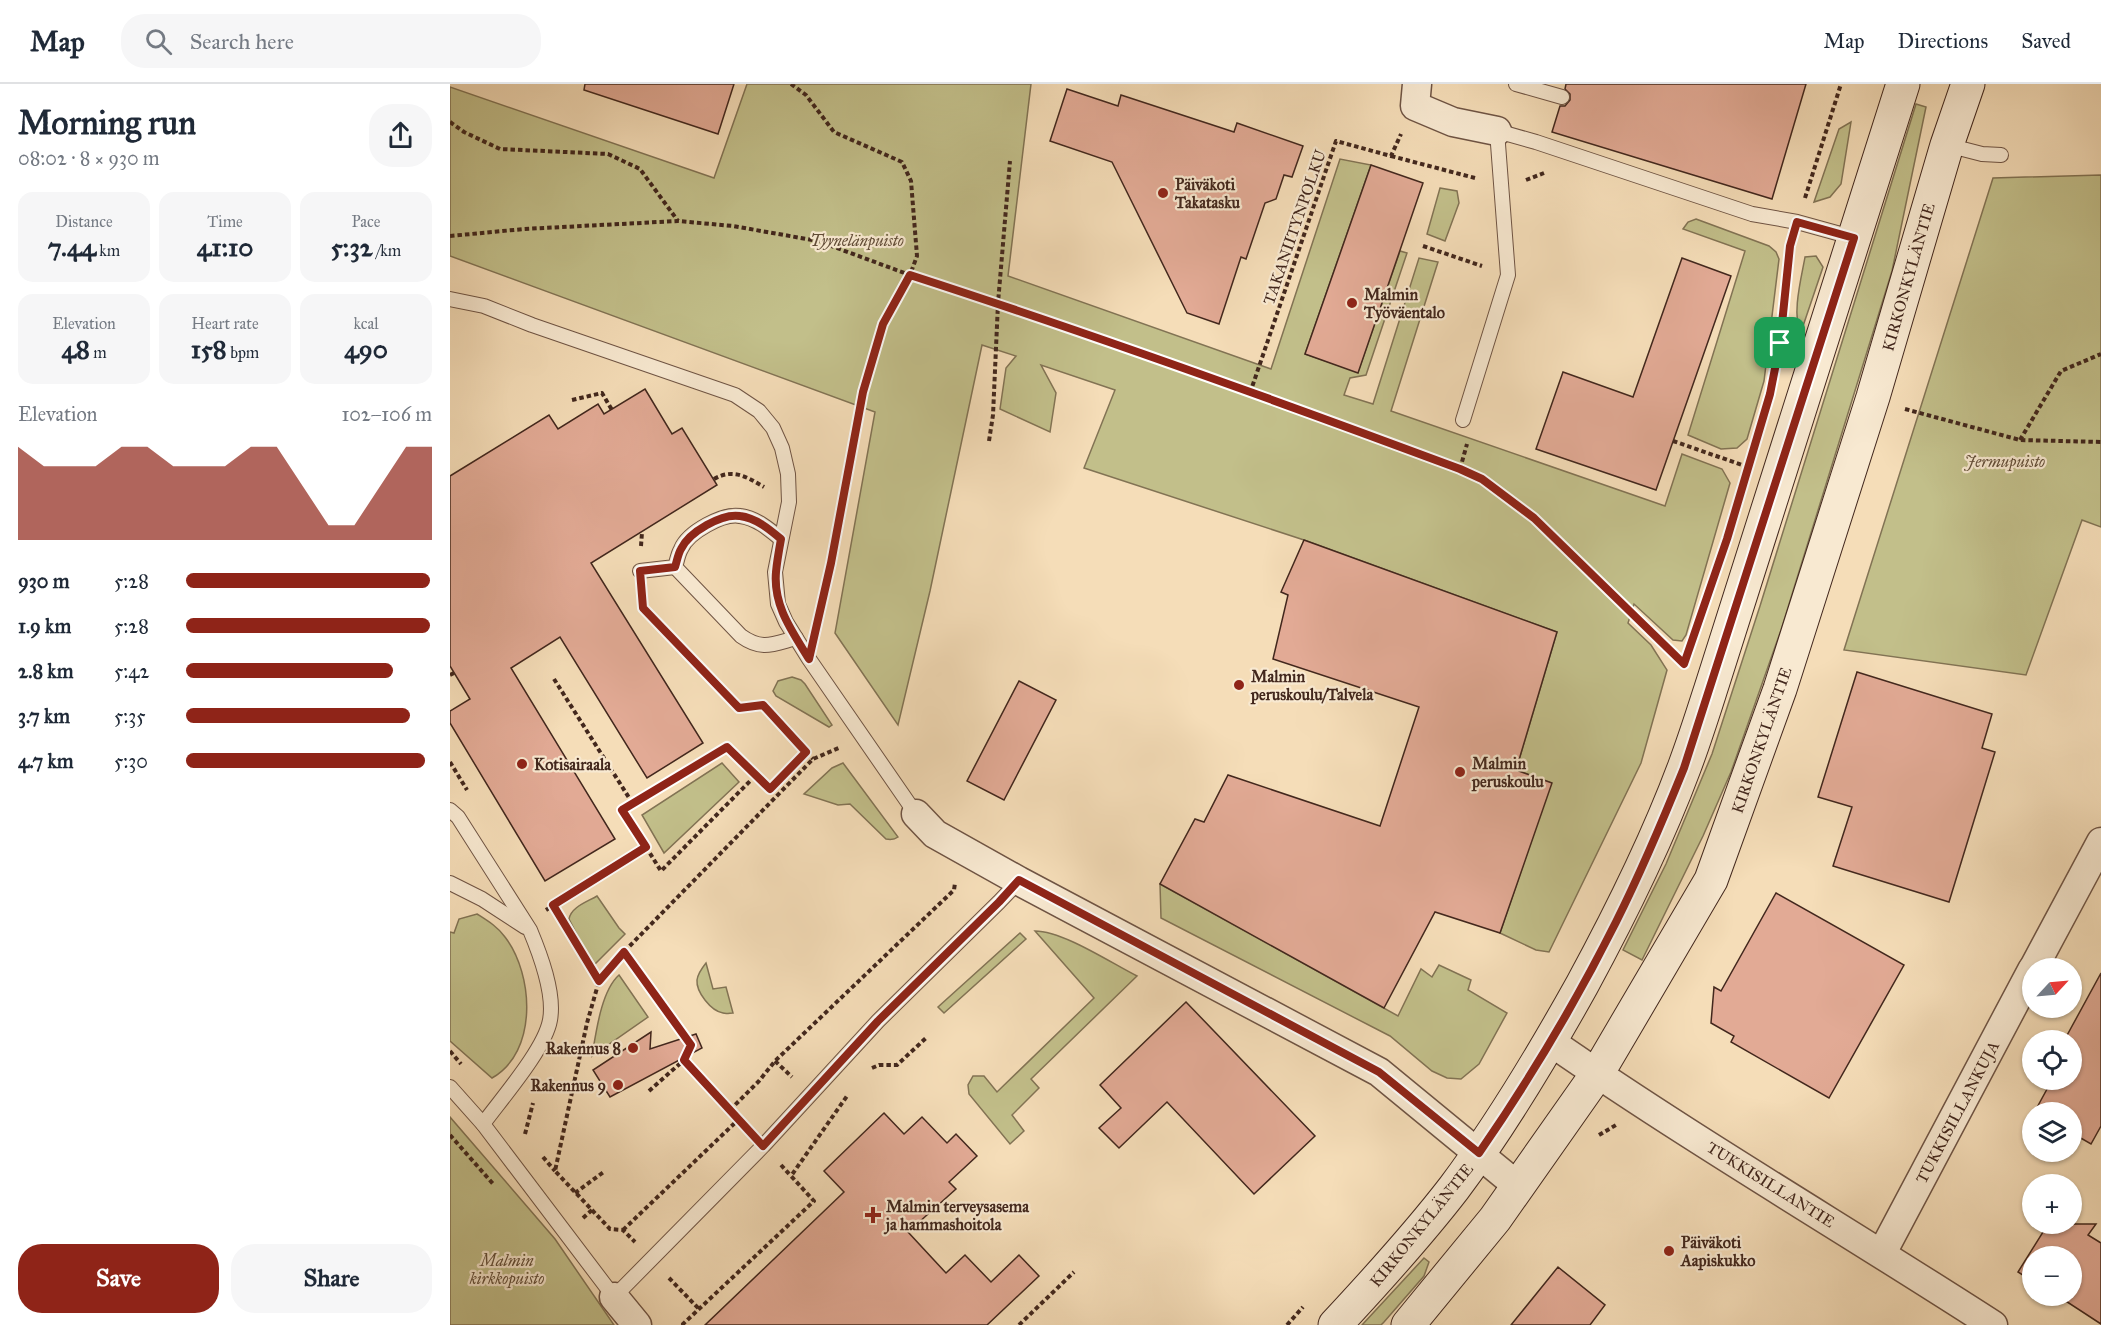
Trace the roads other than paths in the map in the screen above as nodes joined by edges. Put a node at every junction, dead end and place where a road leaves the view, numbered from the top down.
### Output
1 (1516, 84) edge
2 (1903, 84) edge
3 (1968, 84) edge
4 (1416, 95) edge
5 (1562, 97) dead end
6 (1497, 131) junction
7 (1947, 145) junction
8 (2001, 154) dead end
9 (1854, 238) junction
10 (450, 299) edge
11 (1463, 420) dead end
12 (781, 539) junction
13 (675, 567) junction
14 (640, 571) road end
15 (796, 638) junction
16 (450, 810) edge
17 (915, 814) joint
18 (2101, 842) edge
19 (1019, 880) junction
20 (450, 883) edge
21 (530, 930) junction
22 (2039, 958) edge
23 (2022, 991) edge
24 (1551, 1042) junction
25 (1597, 1074) junction
26 (450, 1087) edge
27 (483, 1124) junction
28 (1479, 1153) junction
29 (1519, 1187) junction
30 (1882, 1253) junction
31 (614, 1297) junction
32 (637, 1325) edge
33 (1335, 1325) edge
34 (1408, 1325) edge
35 (1993, 1325) edge

1 - 5 lane
2 - 9 main road, KIRKONKYLÄNTIE
3 - 7 main road, KIRKONKYLÄNTIE
4 - 6 street
6 - 9 lane
6 - 11 lane
7 - 8 lane
7 - 25 main road, KIRKONKYLÄNTIE
9 - 24 main road, KIRKONKYLÄNTIE
10 - 12 lane
12 - 13 lane
12 - 15 lane
13 - 14 lane
13 - 15 lane
15 - 17 lane
16 - 21 lane
17 - 19 street
18 - 22 street, TUKKISILLANKUJA
19 - 28 street
19 - 31 lane
20 - 21 lane
21 - 27 lane
23 - 30 street, TUKKISILLANKUJA
24 - 25 street, TUKKISILLANTIE
24 - 28 main road, KIRKONKYLÄNTIE
25 - 29 main road, KIRKONKYLÄNTIE
25 - 30 street, TUKKISILLANTIE
26 - 27 lane
27 - 31 lane
28 - 29 street
28 - 33 main road, KIRKONKYLÄNTIE
29 - 34 main road, KIRKONKYLÄNTIE
30 - 35 street, TUKKISILLANTIE
31 - 32 street

